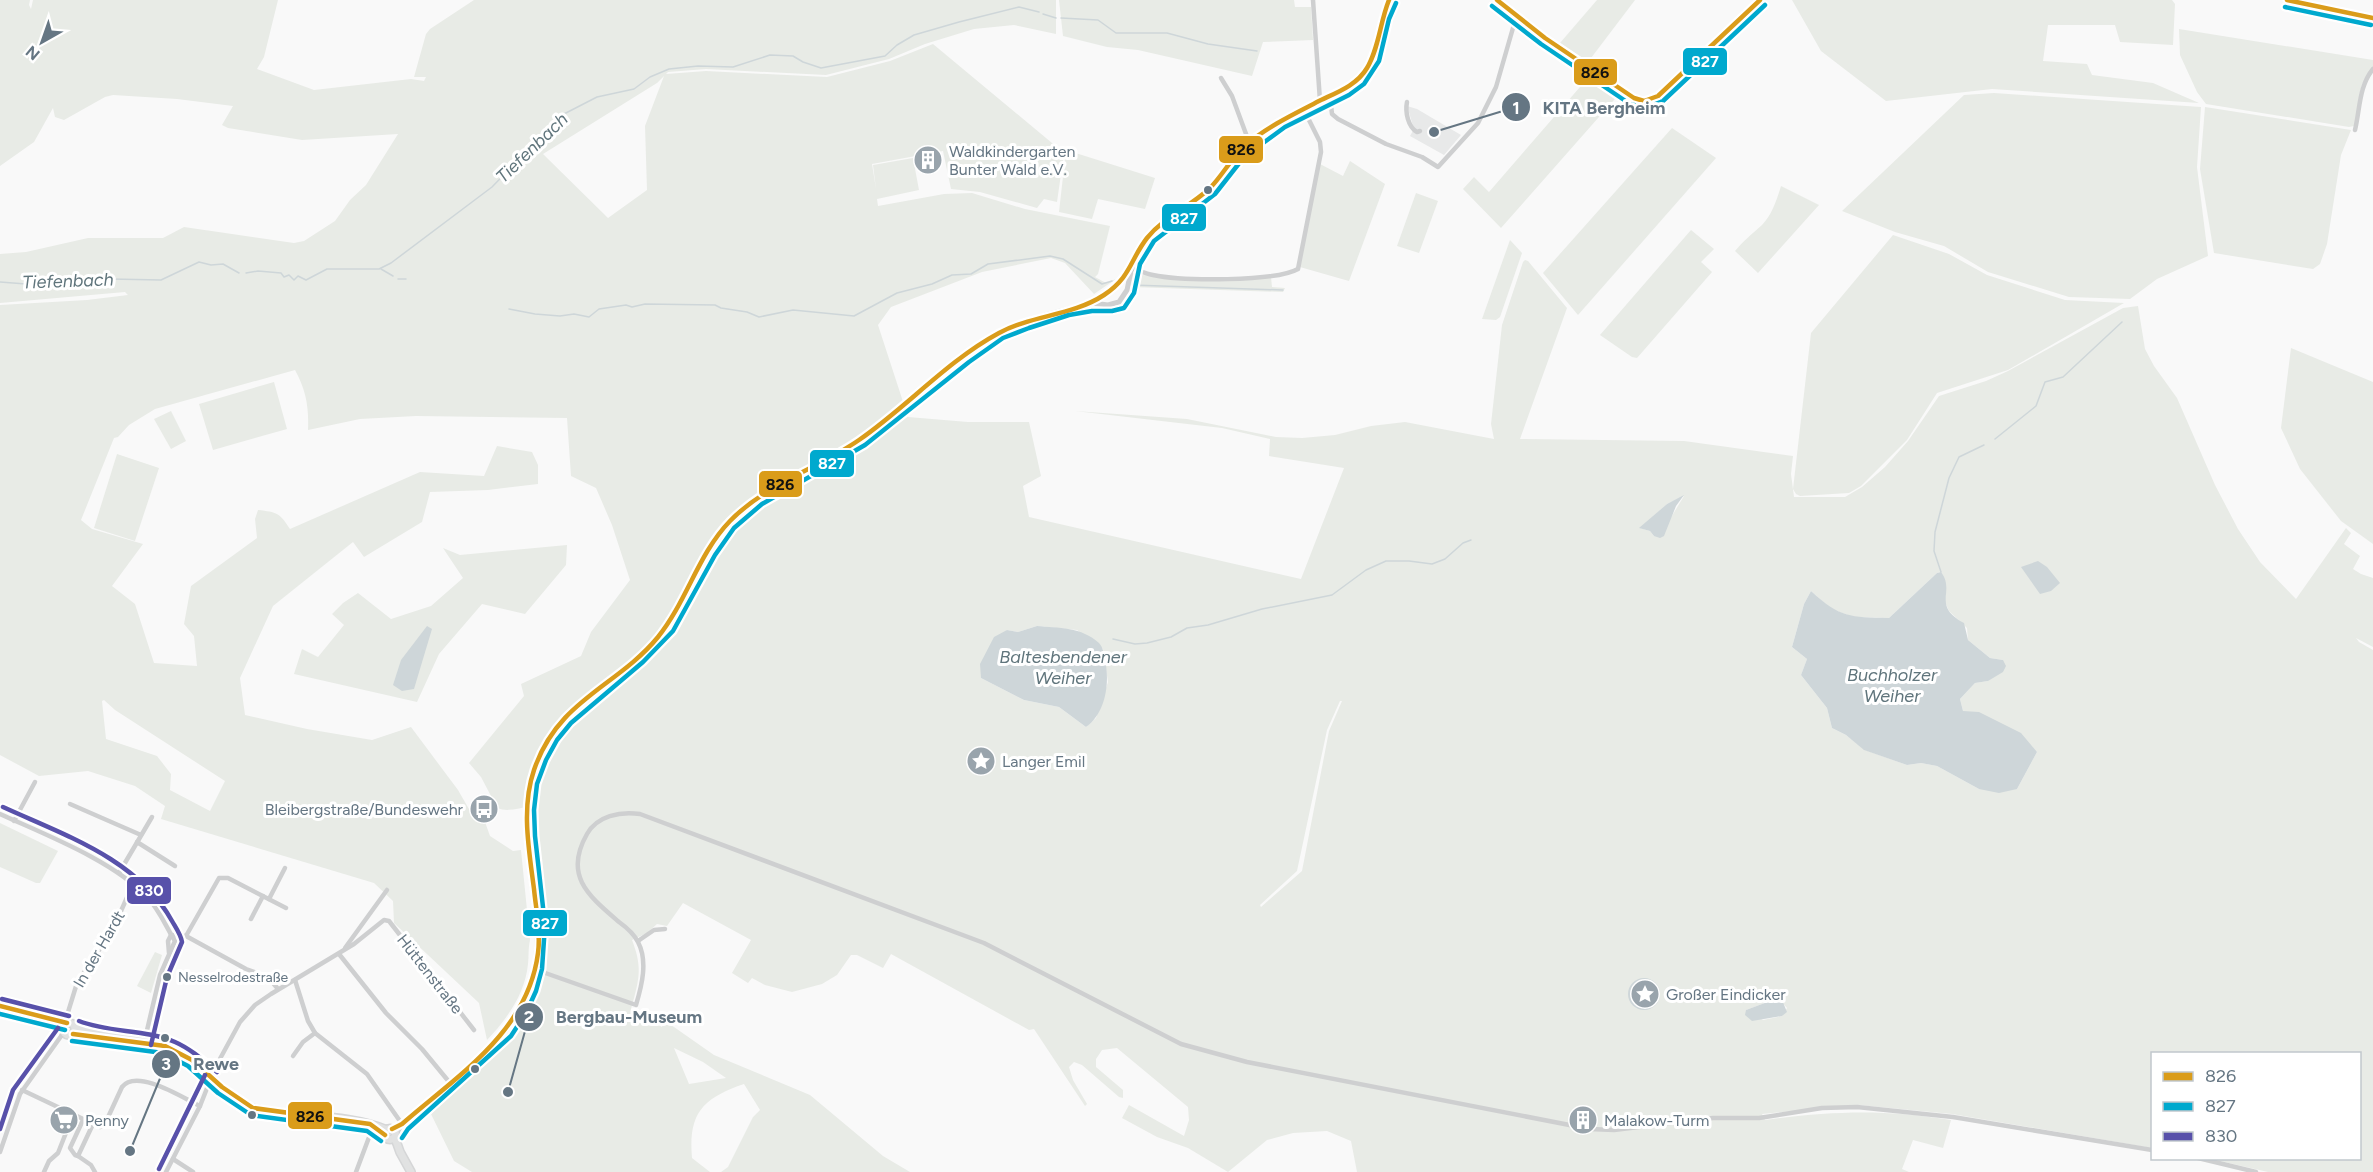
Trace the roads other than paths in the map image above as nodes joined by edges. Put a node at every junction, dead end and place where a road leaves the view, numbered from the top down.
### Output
1 (1313, 0) edge
2 (1389, 0) edge
3 (1497, 0) edge
4 (1760, 0) edge
5 (2287, 0) edge
6 (1517, 14) junction
7 (2373, 18) edge
8 (2373, 69) edge
9 (1221, 78) dead end
10 (1330, 96) junction
11 (1320, 101) junction
12 (1407, 102) dead end
13 (1304, 110) junction
14 (2355, 130) dead end
15 (1420, 131) dead end
16 (1249, 142) junction
17 (1131, 268) junction
18 (1118, 284) junction
19 (1127, 290) junction
20 (1105, 295) junction
21 (1090, 303) junction
22 (1102, 304) junction
23 (35, 782) dead end
24 (70, 804) dead end
25 (0, 814) edge
26 (152, 817) dead end
27 (14, 821) junction
28 (141, 835) junction
29 (137, 842) junction
30 (175, 866) dead end
31 (285, 868) dead end
32 (119, 873) junction
33 (133, 884) junction
34 (387, 890) dead end
35 (263, 896) junction
36 (269, 899) junction
37 (286, 908) dead end
38 (251, 918) dead end
39 (665, 929) dead end
40 (171, 935) junction
41 (186, 936) junction
42 (638, 941) junction
43 (341, 952) junction
44 (534, 969) junction
45 (295, 980) junction
46 (278, 989) junction
47 (0, 1006) edge
48 (65, 1026) junction
49 (474, 1030) dead end
50 (74, 1031) junction
51 (315, 1033) junction
52 (144, 1043) junction
53 (293, 1056) dead end
54 (212, 1078) junction
55 (450, 1083) junction
56 (22, 1090) junction
57 (200, 1106) junction
58 (73, 1115) junction
59 (83, 1119) junction
60 (93, 1124) junction
61 (402, 1124) junction
62 (371, 1128) junction
63 (391, 1134) junction
64 (2, 1139) edge
65 (2151, 1150) edge
66 (0, 1152) edge
67 (78, 1156) junction
68 (174, 1159) junction
69 (2206, 1160) edge
70 (44, 1172) edge
71 (94, 1172) edge
72 (166, 1172) edge
73 (193, 1172) edge
74 (356, 1172) edge
75 (411, 1172) edge
76 (2256, 1172) edge

1 - 11 street
2 - 10 street
3 - 6 street
4 - 6 street
5 - 7 street
6 - 10 street
8 - 14 street
9 - 16 street
10 - 11 street
11 - 13 street
12 - 15 street
13 - 16 street
13 - 17 street
16 - 17 street
17 - 18 street
17 - 19 street
18 - 19 street
18 - 20 street
19 - 22 street
20 - 21 street
20 - 22 street
21 - 22 street
21 - 44 street
23 - 27 street
24 - 28 street
25 - 27 street
26 - 28 street
27 - 32 street
28 - 29 street
29 - 30 street
29 - 32 street
31 - 36 street
32 - 33 street
33 - 40 street
33 - 48 street, In der Hardt
34 - 43 street
35 - 36 street
35 - 38 street
35 - 41 street
36 - 37 street
39 - 42 street
40 - 41 street
40 - 52 street
41 - 46 street
42 - 44 street
42 - 65 street
43 - 45 street
43 - 49 street, Hüttenstraße
43 - 55 street
44 - 55 street
45 - 46 street
45 - 51 street
46 - 54 street
47 - 48 main road
48 - 50 main road
48 - 50 main road
48 - 56 street, In der Hardt
50 - 52 main road
51 - 53 street
51 - 61 street
52 - 54 main road
54 - 57 street
54 - 62 main road
55 - 61 street
56 - 58 street
56 - 64 street, In der Hardt
57 - 60 street
57 - 68 street
58 - 59 street
58 - 70 street
59 - 60 street
59 - 67 street
60 - 67 street
61 - 63 street
62 - 63 main road
62 - 74 street
63 - 75 main road
64 - 66 street, In der Hardt
67 - 71 street
68 - 72 street
68 - 73 street
69 - 76 street

